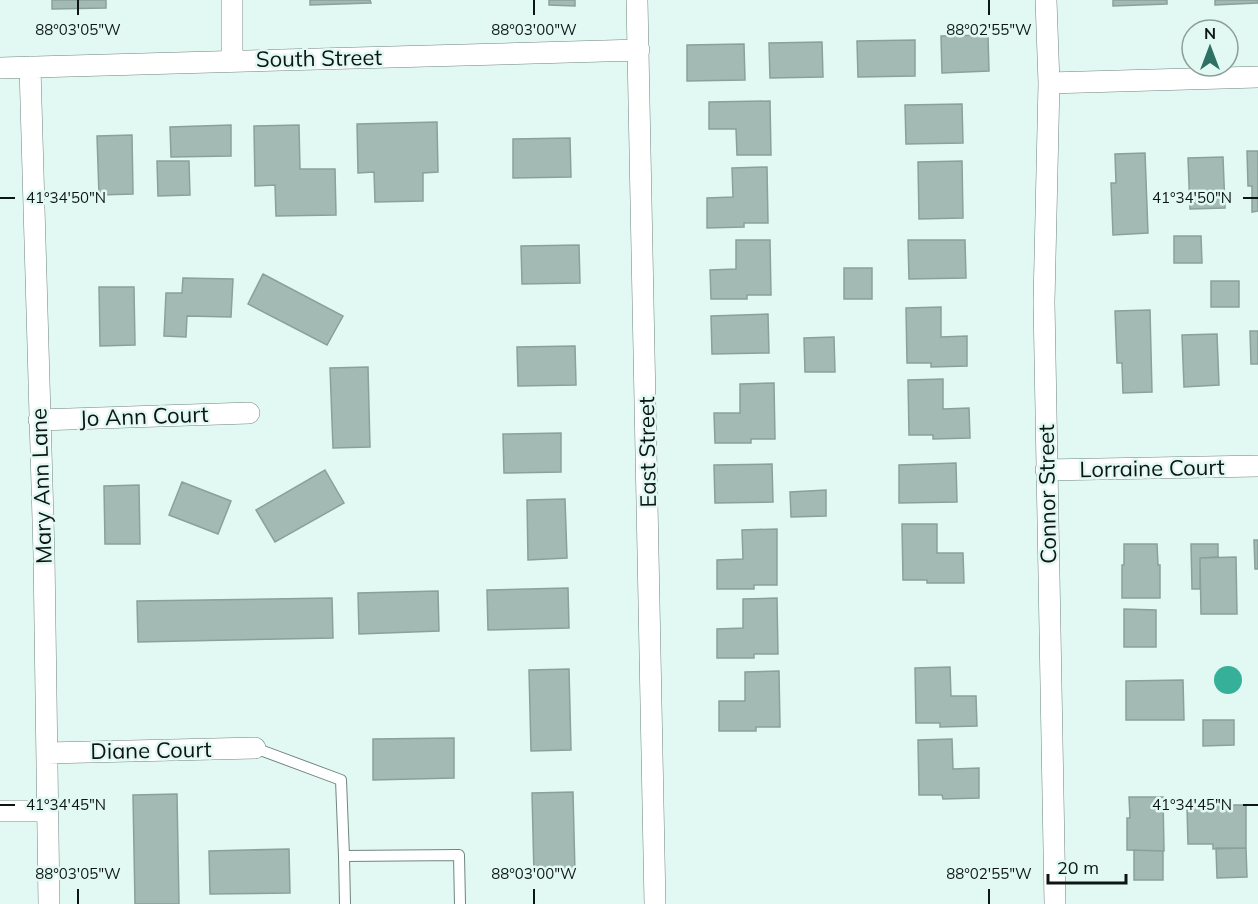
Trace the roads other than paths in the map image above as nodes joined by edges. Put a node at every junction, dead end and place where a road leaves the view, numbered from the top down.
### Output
1 (232, 0) edge
2 (637, 0) edge
3 (1046, 0) edge
4 (639, 50) junction
5 (232, 60) junction
6 (30, 67) junction
7 (0, 68) edge
8 (1258, 77) edge
9 (1049, 83) junction
10 (249, 412) dead end
11 (39, 420) junction
12 (1258, 466) edge
13 (1046, 470) junction
14 (255, 748) joint
15 (48, 753) junction
16 (48, 810) junction
17 (0, 812) edge
18 (344, 856) junction
19 (49, 904) edge
20 (345, 904) edge
21 (460, 904) edge
22 (655, 904) edge
23 (1055, 904) edge

1 - 5 street
2 - 4 street, East Street
3 - 9 street, Connor Street
4 - 5 street, South Street
4 - 22 street, East Street
5 - 6 street, South Street
6 - 7 street, South Street
6 - 11 street, Mary Ann Lane
8 - 9 street
9 - 13 street, Connor Street
10 - 11 street, Jo Ann Court
11 - 15 street, Mary Ann Lane
12 - 13 street, Lorraine Court
13 - 23 street, Connor Street
14 - 15 street, Diane Court
14 - 18 lane
15 - 16 street, Mary Ann Lane
16 - 17 street
16 - 19 street, Mary Ann Lane
18 - 20 lane
18 - 21 lane

